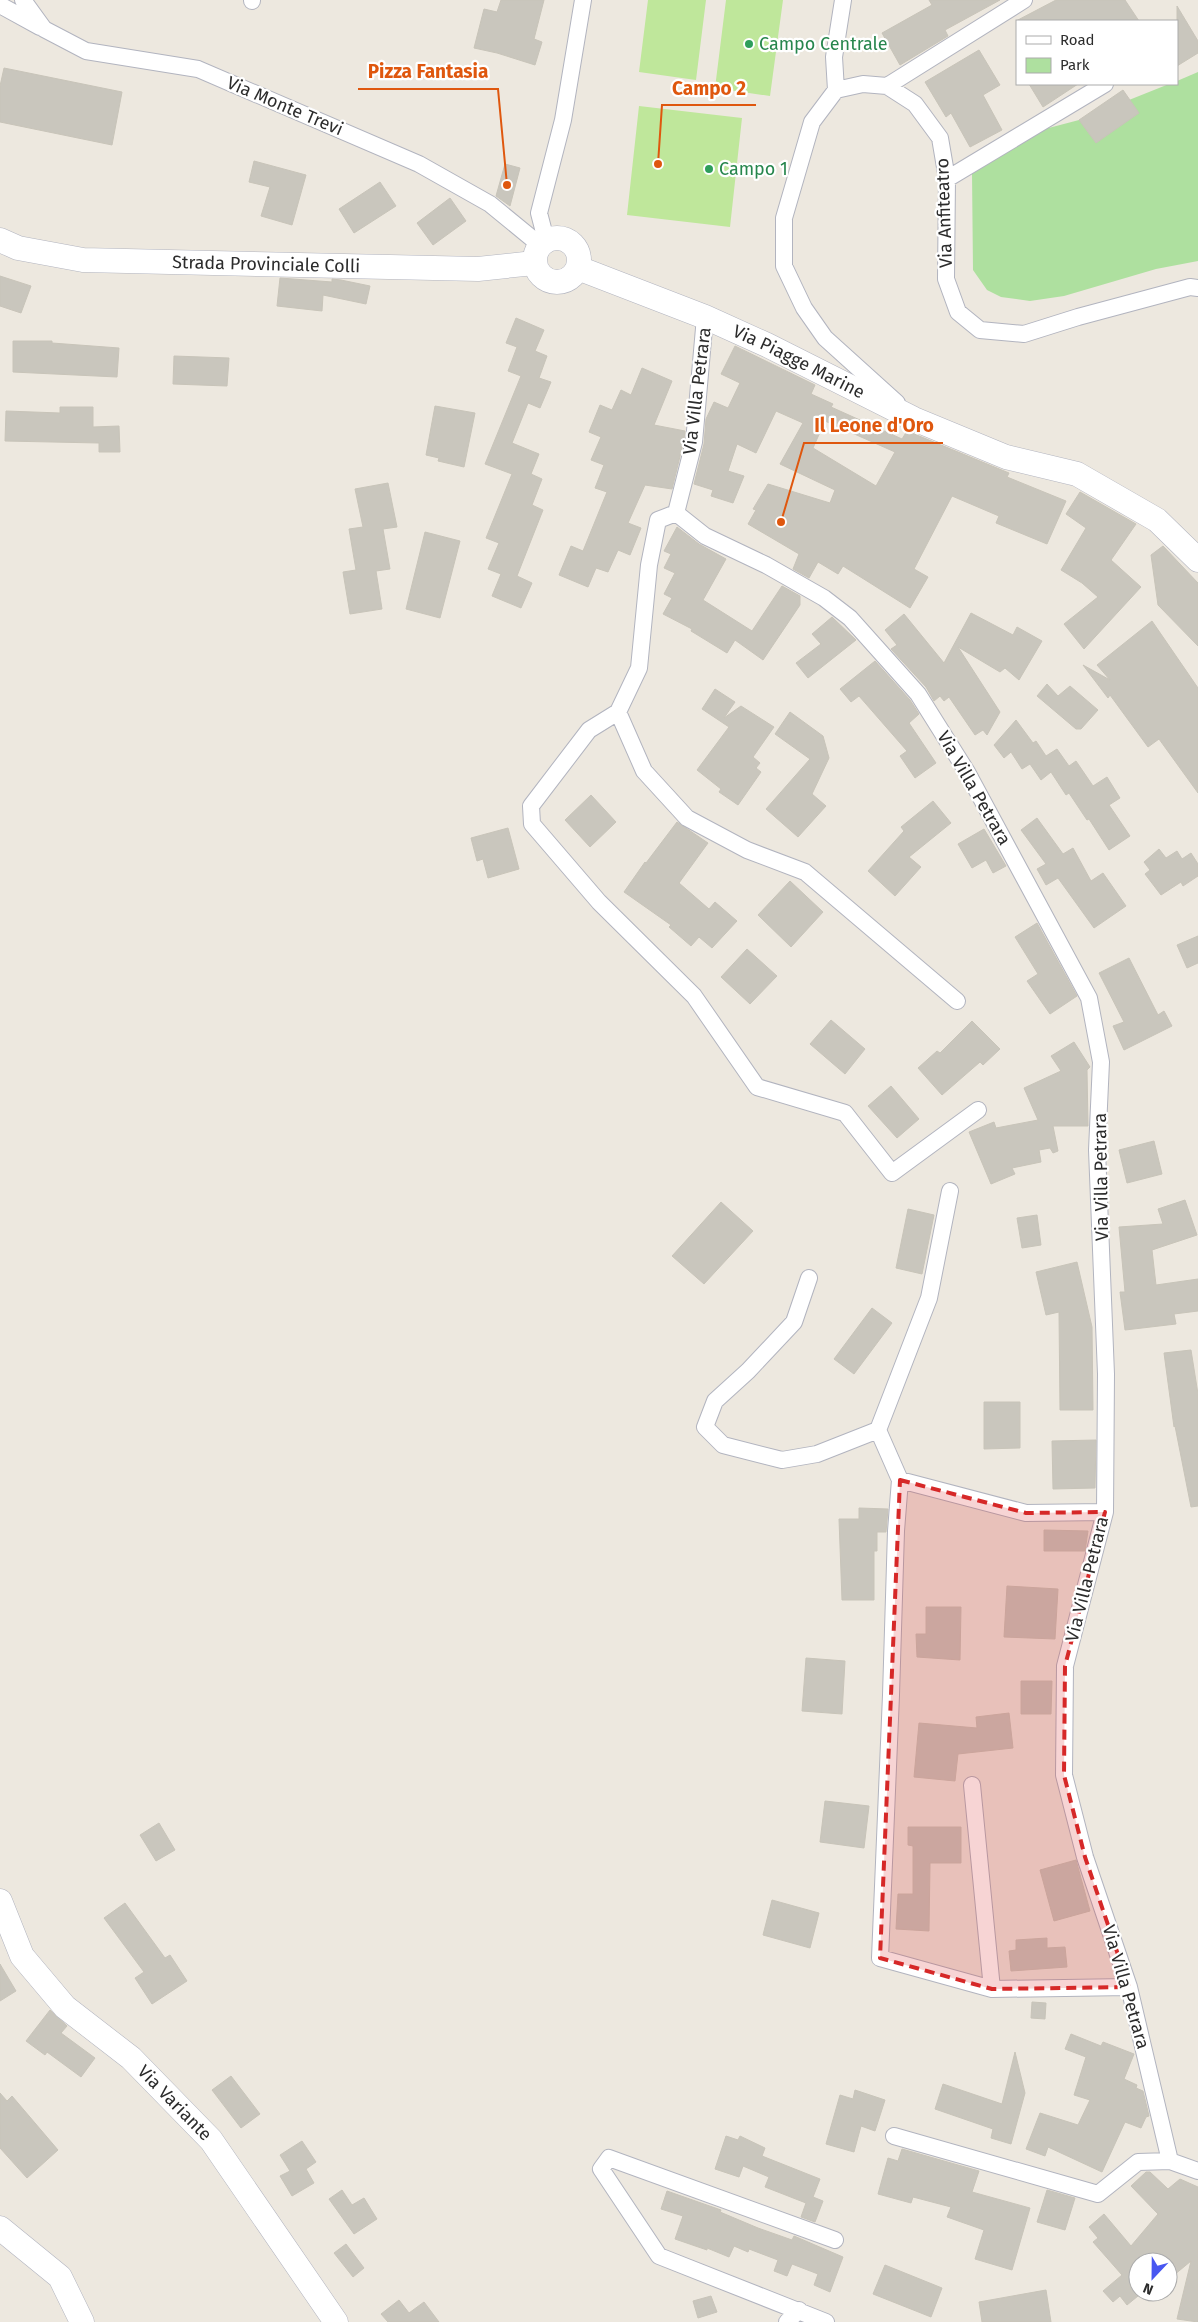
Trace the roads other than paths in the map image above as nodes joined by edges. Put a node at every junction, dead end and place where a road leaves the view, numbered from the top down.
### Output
1 (23, 0) edge
2 (583, 0) edge
3 (842, 0) edge
4 (1024, 0) edge
5 (0, 6) edge
6 (82, 48) junction
7 (1103, 85) edge
8 (887, 86) junction
9 (836, 90) junction
10 (946, 179) junction
11 (0, 240) edge
12 (540, 249) junction
13 (578, 268) junction
14 (1198, 288) edge
15 (705, 317) junction
16 (914, 419) junction
17 (676, 513) junction
18 (1198, 560) edge
19 (618, 712) junction
20 (957, 1001) dead end
21 (978, 1110) dead end
22 (950, 1191) dead end
23 (809, 1278) dead end
24 (878, 1430) junction
25 (900, 1480) junction
26 (1105, 1512) junction
27 (972, 1785) dead end
28 (0, 1902) edge
29 (1129, 1987) junction
30 (992, 1989) junction
31 (894, 2136) dead end
32 (1170, 2161) junction
33 (1198, 2171) edge
34 (0, 2228) edge
35 (835, 2240) dead end
36 (793, 2316) edge
37 (82, 2322) edge
38 (336, 2322) edge
39 (826, 2322) edge

1 - 6 street, Via Monte Trevi
2 - 12 street
3 - 9 street
4 - 8 street
5 - 6 street
6 - 12 street, Via Monte Trevi
7 - 10 street
8 - 9 street, Via Anfiteatro
8 - 10 street, Via Anfiteatro
9 - 16 street
10 - 14 street, Via Anfiteatro
11 - 12 street, Strada Provinciale Colli
12 - 13 street
12 - 13 street
13 - 15 street, Via Piagge Marine
15 - 16 street, Via Piagge Marine
15 - 17 street, Via Villa Petrara
16 - 18 street, Via Piagge Marine
17 - 19 street
17 - 26 street, Via Villa Petrara
19 - 20 street
19 - 21 street
22 - 24 street
23 - 24 street
24 - 25 street
25 - 26 street
25 - 30 street
26 - 29 street, Via Villa Petrara
27 - 30 street
28 - 38 street, Via Variante
29 - 30 street
29 - 32 street, Via Villa Petrara
31 - 32 street
32 - 33 street
34 - 37 street
35 - 36 street
36 - 39 street

